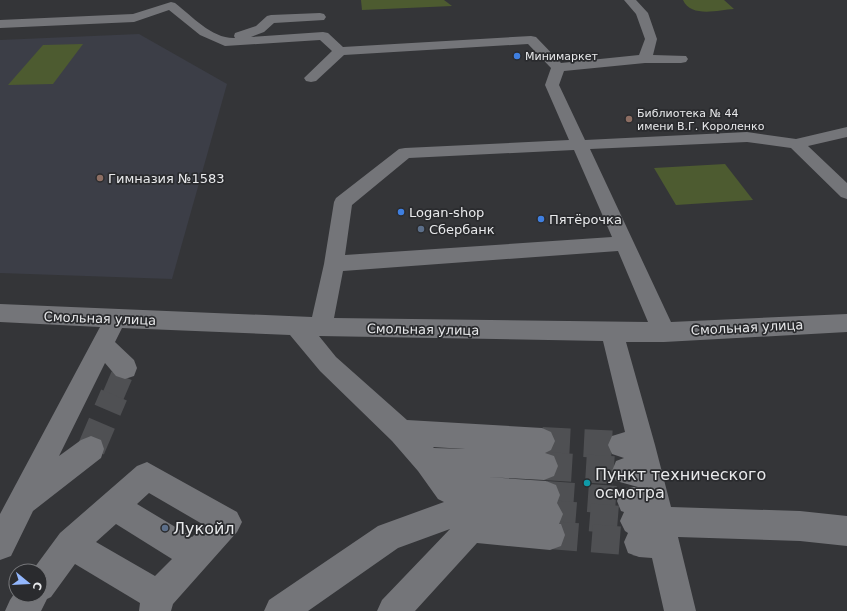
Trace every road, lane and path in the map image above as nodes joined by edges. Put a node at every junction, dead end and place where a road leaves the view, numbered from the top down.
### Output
1 (630, 0) edge
2 (320, 17) dead end
3 (0, 24) edge
4 (225, 42) junction
5 (340, 51) junction
6 (645, 59) junction
7 (681, 60) dead end
8 (558, 67) junction
9 (311, 78) dead end
10 (847, 132) edge
11 (579, 144) junction
12 (796, 144) junction
13 (847, 193) edge
14 (625, 243) junction
15 (334, 264) junction
16 (0, 314) edge
17 (115, 319) junction
18 (847, 323) edge
19 (295, 326) junction
20 (322, 327) junction
21 (612, 332) junction
22 (664, 332) junction
23 (102, 344) junction
24 (125, 368) dead end
25 (401, 432) junction
26 (91, 449) tunnel mouth
27 (428, 461) junction
28 (22, 502) junction
29 (114, 506) junction
30 (548, 515) junction
31 (647, 522) junction
32 (847, 531) edge
33 (71, 544) junction
34 (0, 545) edge
35 (195, 556) junction
36 (48, 575) edge
37 (157, 604) edge
38 (280, 611) edge
39 (393, 611) edge
40 (680, 611) edge

1 - 6 street
2 - 4 street
3 - 4 street
4 - 5 street
5 - 8 street
5 - 9 street
6 - 7 street
6 - 8 street
8 - 11 street
10 - 12 street
11 - 12 street
11 - 14 street
11 - 15 street
12 - 13 street
14 - 15 street
14 - 22 street
15 - 20 street
16 - 17 street, Смольная улица
17 - 19 street, Смольная улица
17 - 23 street
18 - 22 street, Смольная улица
19 - 20 street, Смольная улица
19 - 25 street
20 - 21 street, Смольная улица
21 - 22 street, Смольная улица
21 - 31 street
23 - 24 street
23 - 28 street
25 - 27 street
25 - 27 street
26 - 28 street
27 - 30 street
28 - 34 street
29 - 33 street
29 - 35 street
29 - 35 street
30 - 38 street
30 - 39 street
31 - 32 street
31 - 40 street
33 - 36 street
33 - 37 street
35 - 37 street

